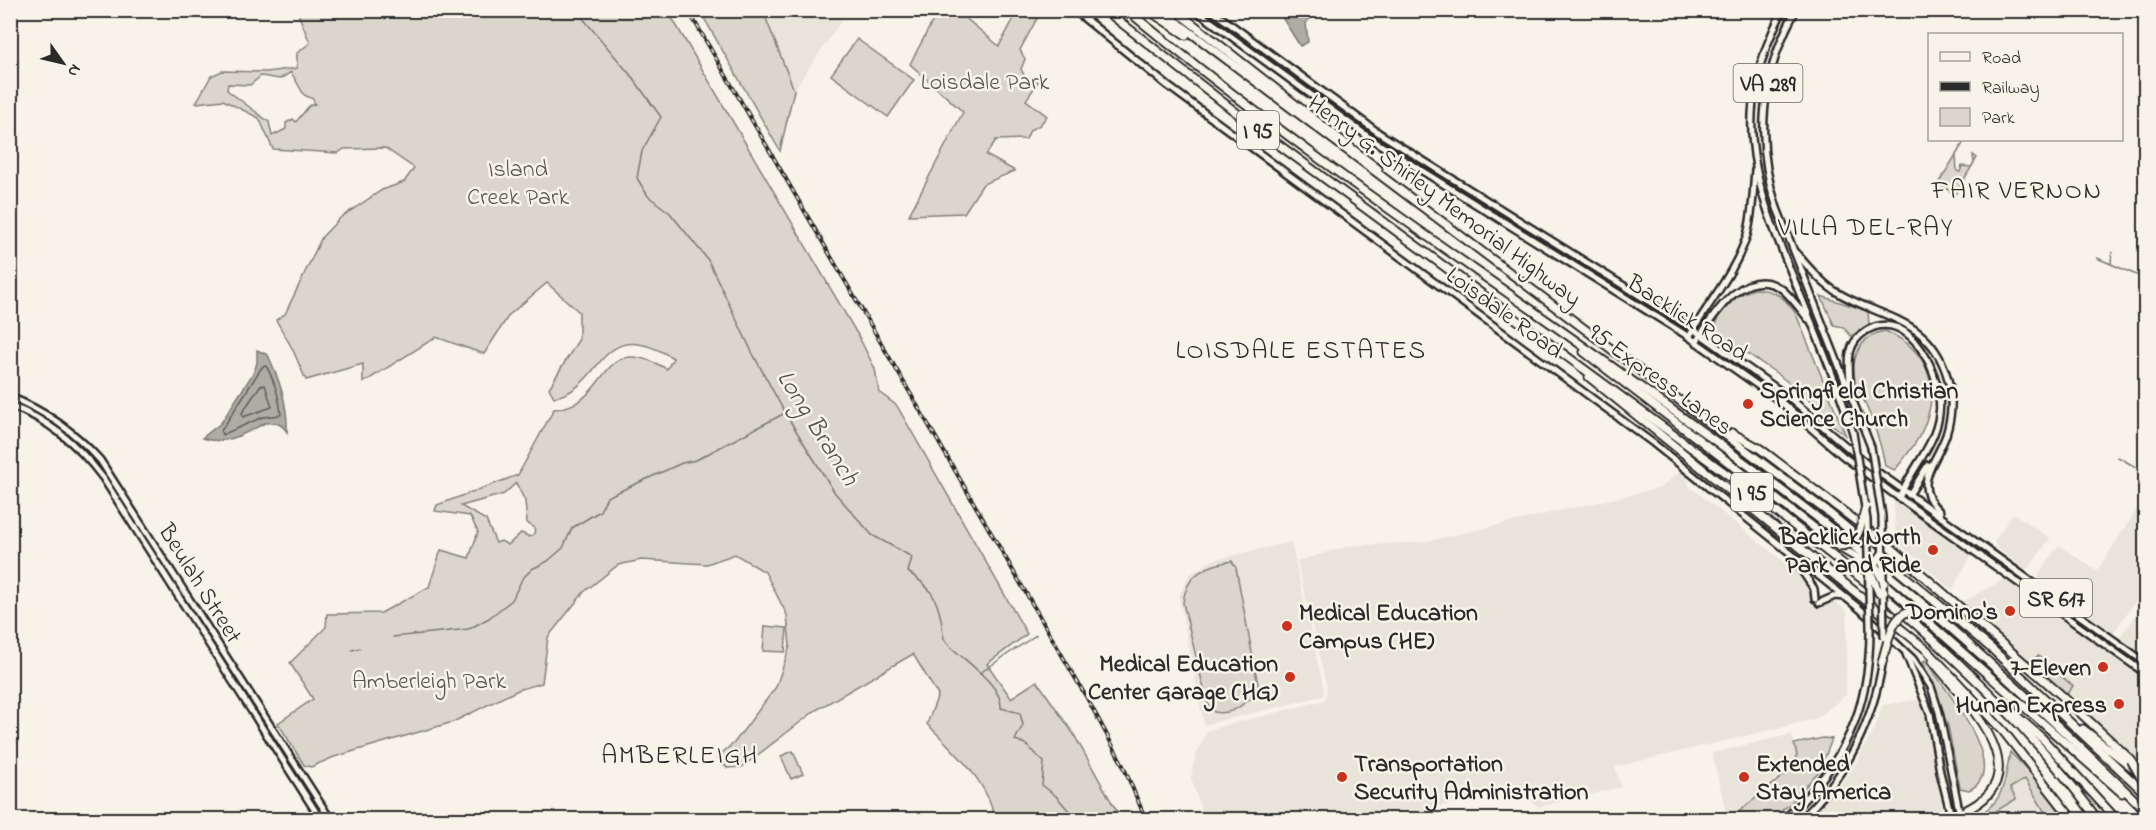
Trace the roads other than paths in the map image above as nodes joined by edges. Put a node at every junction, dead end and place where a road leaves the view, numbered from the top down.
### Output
1 (1074, 10) edge
2 (1104, 10) edge
3 (1127, 10) edge
4 (1148, 10) edge
5 (1161, 10) edge
6 (1175, 10) edge
7 (1195, 10) edge
8 (1211, 10) edge
9 (1783, 10) edge
10 (1796, 10) edge
11 (1204, 45) junction
12 (1755, 170) junction
13 (1406, 195) junction
14 (1793, 250) junction
15 (1811, 322) junction
16 (1693, 329) junction
17 (1563, 332) junction
18 (1701, 334) junction
19 (1689, 337) junction
20 (1696, 342) junction
21 (1570, 358) junction
22 (1850, 390) junction
23 (1781, 391) junction
24 (10, 397) edge
25 (1776, 398) junction
26 (10, 406) edge
27 (1714, 424) junction
28 (1936, 456) junction
29 (1903, 489) junction
30 (1909, 494) junction
31 (1899, 498) junction
32 (1905, 502) junction
33 (1866, 507) junction
34 (1952, 524) junction
35 (1837, 544) junction
36 (1785, 548) junction
37 (1868, 549) joint
38 (1883, 553) junction
39 (1869, 564) junction
40 (1884, 584) junction
41 (1882, 592) junction
42 (1893, 594) junction
43 (1846, 597) junction
44 (1869, 598) junction
45 (1884, 604) joint
46 (1918, 612) junction
47 (1916, 641) junction
48 (1906, 654) junction
49 (1882, 662) junction
50 (2145, 663) edge
51 (2145, 674) edge
52 (1997, 700) junction
53 (2055, 708) junction
54 (2145, 778) edge
55 (2145, 786) edge
56 (2145, 794) edge
57 (2145, 811) edge
58 (1954, 818) edge
59 (321, 819) edge
60 (331, 819) edge
61 (1783, 819) edge
62 (1800, 819) edge
63 (2073, 819) edge
64 (2098, 819) edge
65 (2117, 819) edge

1 - 36 main road, Loisdale Road
2 - 21 highway, I 95
3 - 17 highway, 95 Express Lanes
4 - 11 highway
5 - 11 highway, Henry G. Shirley Memorial Highway / I 95
6 - 13 highway
7 - 19 main road, Backlick Road / SR 617
8 - 16 main road, Backlick Road / SR 617
9 - 12 main road, VA 289
10 - 14 main road, VA 289
11 - 13 highway, Henry G. Shirley Memorial Highway / I 95
12 - 15 main road, VA 289
12 - 16 main road
13 - 27 highway, Henry G. Shirley Memorial Highway / I 95
14 - 22 main road, VA 289
14 - 28 main road
15 - 18 main road
15 - 33 main road, VA 289, bridge
16 - 18 main road, Backlick Road / SR 617
16 - 19 main road
17 - 35 highway
17 - 57 highway, 95 Express Lanes
18 - 20 main road
18 - 23 main road, Backlick Road / SR 617
19 - 20 main road, Backlick Road / SR 617
20 - 25 main road, Backlick Road / SR 617
21 - 47 highway
21 - 52 highway, I 95
22 - 29 main road
22 - 38 main road, VA 289, bridge
23 - 25 main road
23 - 29 main road, Backlick Road / SR 617
24 - 60 main road, Beulah Street
25 - 31 main road, Backlick Road / SR 617
26 - 59 main road, Beulah Street
27 - 53 highway, Henry G. Shirley Memorial Highway / I 95
27 - 55 highway, bridge
28 - 30 main road
28 - 34 main road
29 - 30 main road, Backlick Road / SR 617
29 - 31 main road
30 - 32 main road
30 - 34 main road, Backlick Road / SR 617
31 - 32 main road, Backlick Road / SR 617
32 - 51 main road, Backlick Road / SR 617
33 - 35 highway, bridge
33 - 37 main road, VA 289, bridge
34 - 50 main road, Backlick Road / SR 617
35 - 39 highway
36 - 43 main road, Loisdale Road
36 - 43 main road
37 - 39 highway, bridge
38 - 39 highway, bridge
38 - 40 main road, VA 289, bridge
39 - 40 highway, bridge
39 - 41 highway, bridge
39 - 44 main road, bridge
40 - 41 main road, VA 289, bridge
40 - 42 highway
41 - 42 highway
41 - 44 highway, bridge
41 - 45 highway, bridge
42 - 46 highway
43 - 48 main road, Loisdale Road
44 - 61 main road, bridge
45 - 49 main road, bridge
46 - 49 highway, bridge
46 - 57 highway
47 - 58 highway
47 - 63 highway
48 - 58 main road, Loisdale Road
48 - 58 main road, Loisdale Road
49 - 62 main road
52 - 64 highway, I 95
52 - 65 highway
53 - 54 highway
53 - 56 highway, Henry G. Shirley Memorial Highway / I 95

